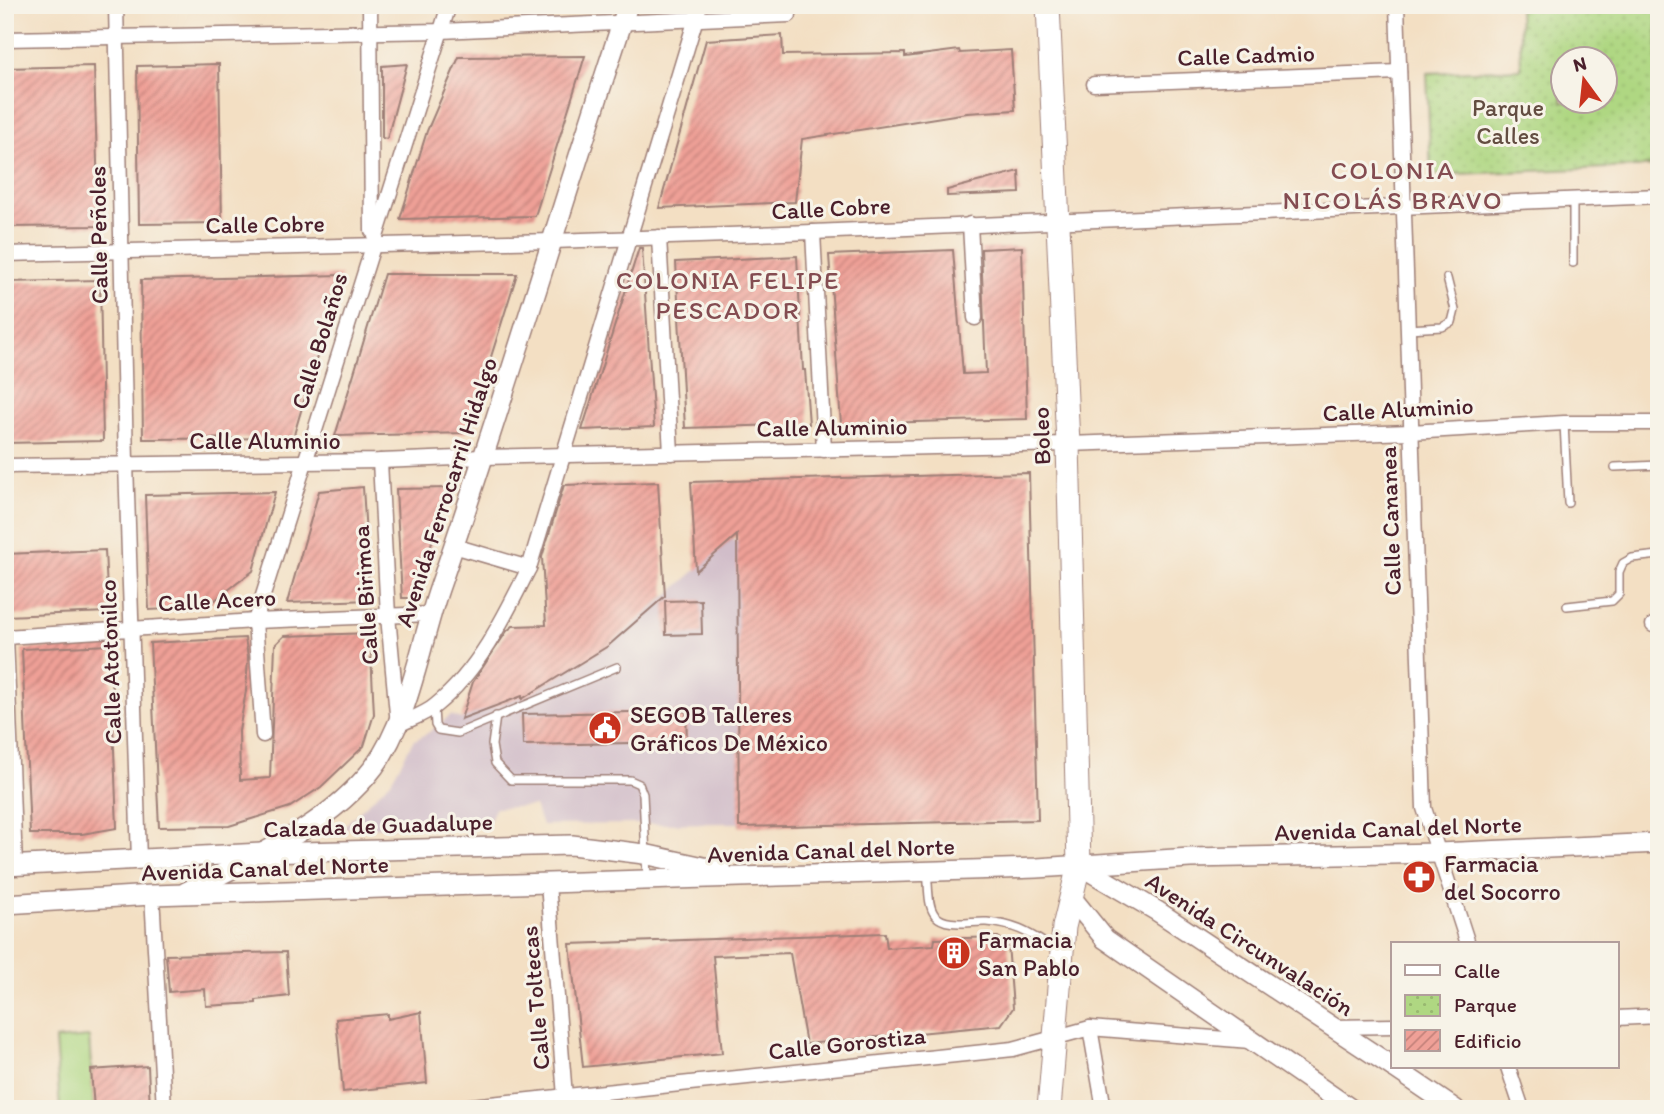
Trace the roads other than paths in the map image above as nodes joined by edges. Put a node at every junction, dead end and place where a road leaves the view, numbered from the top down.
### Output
1 (116, 5) edge
2 (370, 5) edge
3 (449, 5) edge
4 (1048, 5) edge
5 (1397, 5) edge
6 (697, 12) edge
7 (625, 14) edge
8 (789, 15) dead end
9 (442, 31) junction
10 (371, 33) junction
11 (117, 37) junction
12 (5, 39) edge
13 (1399, 72) junction
14 (1094, 84) dead end
15 (1659, 196) edge
16 (1573, 200) junction
17 (1404, 207) junction
18 (1058, 220) junction
19 (971, 224) junction
20 (813, 232) junction
21 (628, 237) junction
22 (659, 237) junction
23 (553, 241) junction
24 (372, 245) junction
25 (122, 250) junction
26 (5, 254) edge
27 (1573, 263) dead end
28 (1447, 278) dead end
29 (975, 318) dead end
30 (1408, 329) junction
31 (1659, 423) edge
32 (1564, 424) junction
33 (1410, 432) junction
34 (1068, 444) junction
35 (824, 450) junction
36 (671, 453) junction
37 (562, 456) junction
38 (483, 457) junction
39 (380, 461) junction
40 (126, 463) junction
41 (306, 463) junction
42 (1659, 465) edge
43 (5, 466) edge
44 (1615, 467) dead end
45 (1568, 503) dead end
46 (454, 546) junction
47 (1659, 555) edge
48 (529, 568) junction
49 (1567, 606) dead end
50 (431, 614) junction
51 (388, 616) junction
52 (255, 621) junction
53 (131, 628) junction
54 (6, 637) edge
55 (617, 667) dead end
56 (434, 707) junction
57 (496, 716) junction
58 (398, 725) junction
59 (263, 735) dead end
60 (1659, 843) edge
61 (262, 853) junction
62 (1438, 853) junction
63 (645, 854) junction
64 (139, 860) junction
65 (10, 865) edge
66 (1079, 865) junction
67 (927, 871) junction
68 (750, 877) junction
69 (647, 881) junction
70 (548, 884) junction
71 (152, 895) junction
72 (181, 895) junction
73 (1071, 897) junction
74 (5, 904) edge
75 (1467, 942) edge
76 (1061, 953) junction
77 (1659, 1016) edge
78 (1618, 1018) edge
79 (1391, 1026) edge
80 (1333, 1027) junction
81 (1090, 1028) junction
82 (1054, 1038) junction
83 (1254, 1041) junction
84 (1391, 1066) edge
85 (1394, 1068) edge
86 (1508, 1068) edge
87 (566, 1103) edge
88 (163, 1109) edge
89 (443, 1109) edge
90 (1049, 1109) edge
91 (1104, 1109) edge
92 (1351, 1109) edge
93 (1455, 1109) edge
94 (1522, 1109) edge

1 - 11 street, Calle Peñoles
2 - 10 street
3 - 9 street, Calle Bolaños
4 - 18 main road, Boleo
5 - 13 street, Calle Cananea
6 - 7 street
6 - 8 street
6 - 21 street
7 - 9 street
7 - 23 main road, Avenida Ferrocarril Hidalgo
9 - 10 street
9 - 24 street, Calle Bolaños
10 - 11 street
10 - 24 street
11 - 12 street
11 - 25 street, Calle Peñoles
13 - 14 street, Calle Cadmio
13 - 17 street, Calle Cananea
15 - 16 street, Calle Cobre
16 - 17 street, Calle Cobre
16 - 27 lane
17 - 18 street, Calle Cobre
17 - 30 street, Calle Cananea
18 - 19 street, Calle Cobre
18 - 34 main road, Boleo
19 - 20 street, Calle Cobre
19 - 29 street
20 - 22 street, Calle Cobre
20 - 35 street
21 - 22 street, Calle Cobre
21 - 23 street, Calle Cobre
21 - 37 street
22 - 36 street
23 - 24 street, Calle Cobre
23 - 38 main road, Avenida Ferrocarril Hidalgo
24 - 25 street, Calle Cobre
24 - 41 street, Calle Bolaños
25 - 26 street, Calle Cobre
25 - 40 street, Calle Peñoles
28 - 30 lane
30 - 33 street, Calle Cananea
31 - 32 street, Calle Aluminio
32 - 33 street, Calle Aluminio
32 - 45 lane
33 - 34 street, Calle Aluminio
33 - 62 street, Calle Cananea
34 - 35 street, Calle Aluminio
34 - 66 main road, Boleo
35 - 36 street, Calle Aluminio
36 - 37 street, Calle Aluminio
37 - 38 street, Calle Aluminio
37 - 48 street
38 - 39 street, Calle Aluminio
38 - 46 main road, Avenida Ferrocarril Hidalgo
39 - 41 street, Calle Aluminio
39 - 51 street, Calle Birimoa
40 - 41 street, Calle Aluminio
40 - 43 street, Calle Aluminio
40 - 53 street, Calle Atotonilco
41 - 52 street, Calle Bolaños
42 - 44 lane
46 - 48 street
46 - 50 main road, Avenida Ferrocarril Hidalgo
47 - 49 lane
48 - 56 street
50 - 51 street, Calle Acero
50 - 58 main road, Avenida Ferrocarril Hidalgo
51 - 52 street, Calle Acero
51 - 58 street, Calle Birimoa
52 - 53 street, Calle Acero
52 - 59 street, Calle Bolaños
53 - 54 street, Calle Acero
53 - 64 street, Calle Atotonilco
54 - 65 street, Calle Acero
55 - 57 lane
56 - 57 lane
56 - 58 street
57 - 63 lane
58 - 61 main road, Avenida Ferrocarril Hidalgo
60 - 62 main road, Avenida Canal del Norte
61 - 63 main road, Calzada de Guadalupe
61 - 64 main road, Calzada de Guadalupe
61 - 72 main road, Avenida Ferrocarril Hidalgo
62 - 66 main road, Avenida Canal del Norte
62 - 75 street, Calle Cananea
63 - 68 main road, Calzada de Guadalupe
63 - 69 lane
64 - 65 main road, Calzada de Guadalupe
66 - 67 main road, Avenida Canal del Norte
66 - 73 main road, Boleo
66 - 80 main road, Avenida Circunvalación
67 - 68 main road, Avenida Canal del Norte
67 - 76 lane
68 - 69 main road, Avenida Canal del Norte
69 - 70 main road, Avenida Canal del Norte
70 - 72 main road, Avenida Canal del Norte
70 - 87 street, Calle Toltecas
71 - 72 main road, Avenida Canal del Norte
71 - 74 main road, Avenida Canal del Norte
71 - 88 street
73 - 76 main road, Boleo
73 - 83 main road
76 - 82 main road, Boleo
77 - 78 street
79 - 80 street
80 - 84 main road, Avenida Circunvalación
81 - 82 street, Calle Gorostiza
81 - 83 street, Calle Gorostiza
81 - 91 street
82 - 87 street, Calle Gorostiza
82 - 90 main road, Boleo
83 - 92 main road
85 - 93 main road, Avenida Circunvalación
86 - 94 street
87 - 89 street, Calle Gorostiza

